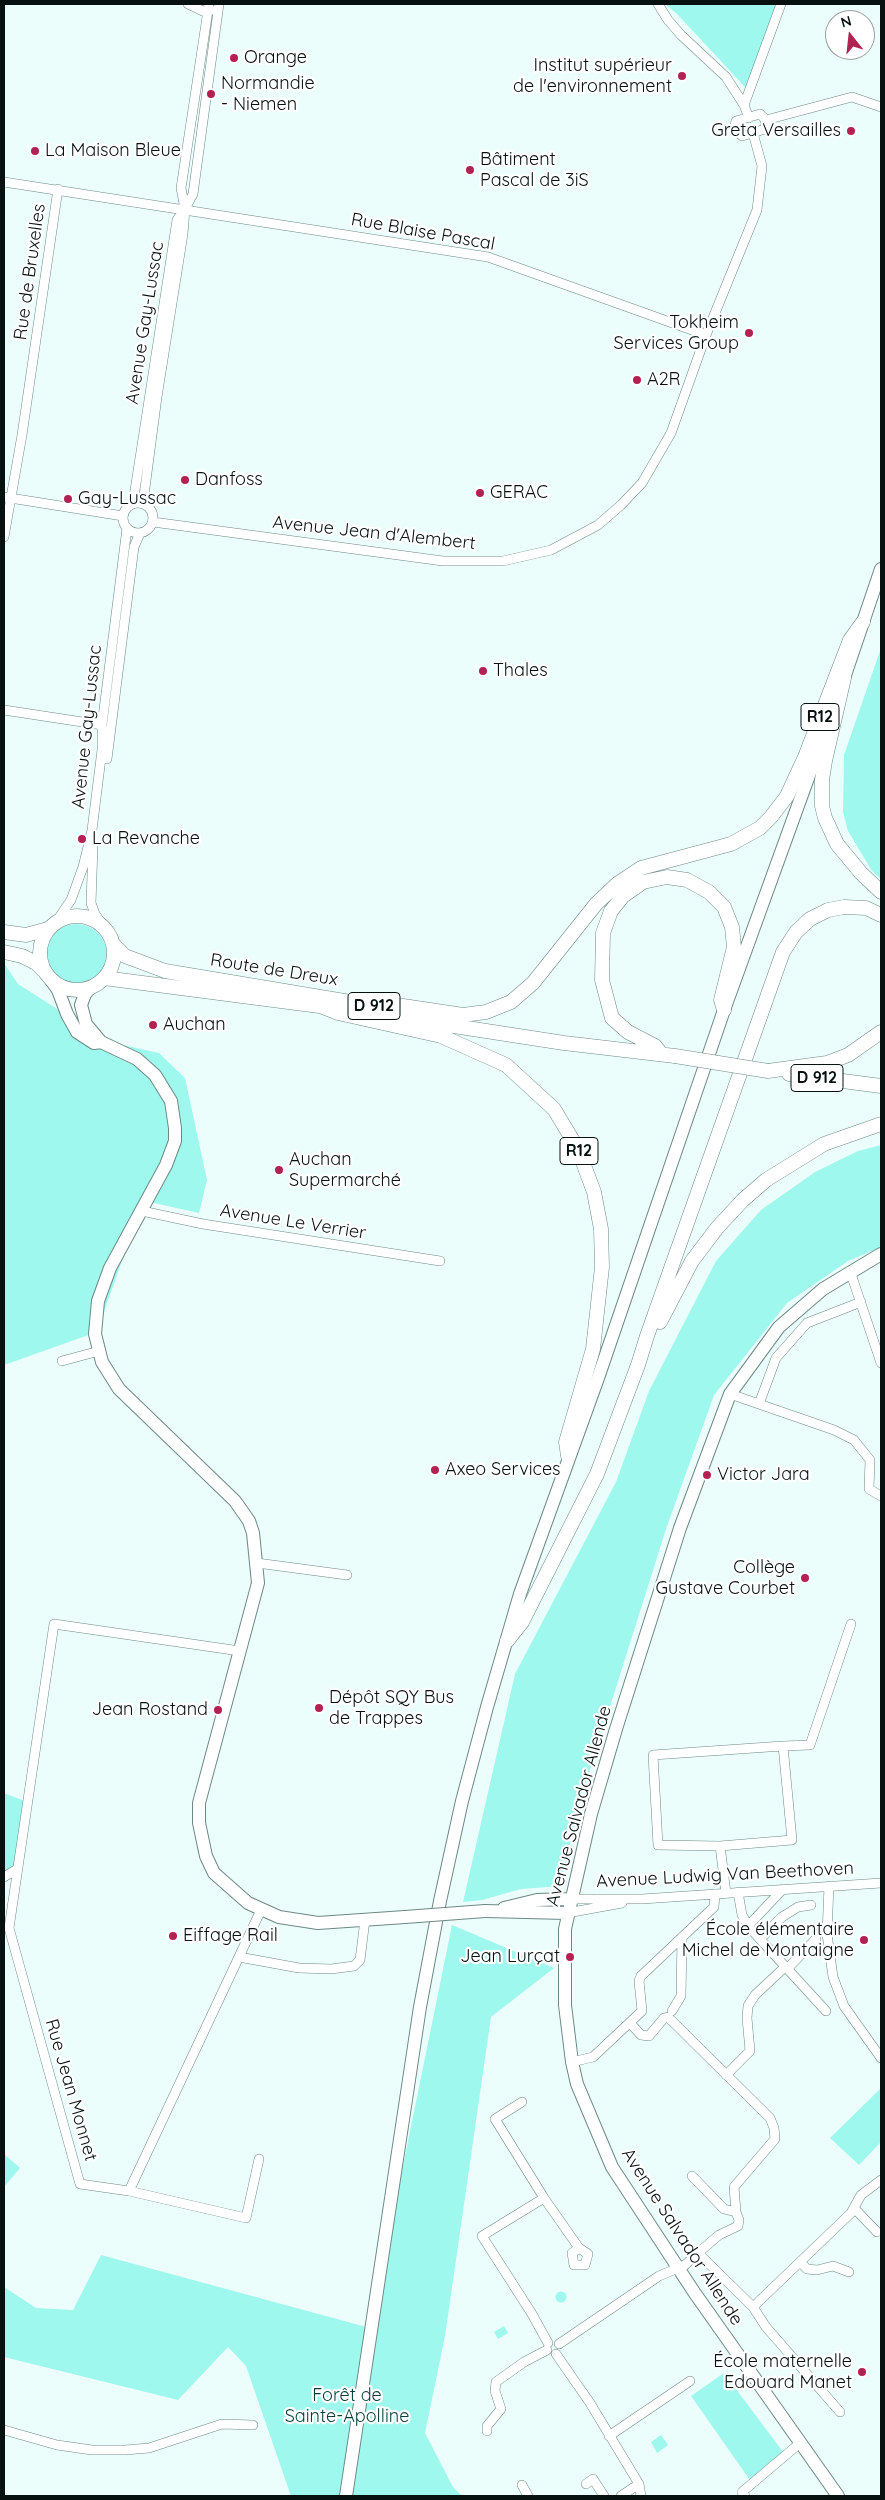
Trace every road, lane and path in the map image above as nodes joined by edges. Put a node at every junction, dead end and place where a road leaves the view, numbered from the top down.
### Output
1 (190, 4) edge
2 (658, 4) edge
3 (781, 4) edge
4 (214, 7) edge
5 (744, 106) junction
6 (881, 107) edge
7 (748, 118) junction
8 (766, 120) junction
9 (753, 133) junction
10 (4, 182) edge
11 (58, 189) junction
12 (184, 209) junction
13 (706, 335) junction
14 (7, 497) edge
15 (134, 503) junction
16 (143, 503) junction
17 (122, 516) junction
18 (153, 522) junction
19 (127, 528) junction
20 (140, 533) junction
21 (4, 537) edge
22 (881, 569) edge
23 (863, 622) junction
24 (844, 678) junction
25 (4, 710) edge
26 (102, 724) junction
27 (881, 892) edge
28 (881, 915) edge
29 (52, 926) junction
30 (104, 928) junction
31 (4, 932) edge
32 (113, 944) junction
33 (4, 952) edge
34 (47, 975) junction
35 (104, 978) junction
36 (91, 987) junction
37 (318, 1005) junction
38 (389, 1008) junction
39 (724, 1010) junction
40 (881, 1032) edge
41 (101, 1042) junction
42 (643, 1052) junction
43 (668, 1055) junction
44 (768, 1071) junction
45 (865, 1085) junction
46 (881, 1086) edge
47 (881, 1091) edge
48 (881, 1124) edge
49 (142, 1211) junction
50 (881, 1254) edge
51 (440, 1261) dead end
52 (850, 1271) junction
53 (861, 1302) junction
54 (99, 1351) junction
55 (62, 1361) dead end
56 (881, 1363) edge
57 (638, 1365) junction
58 (730, 1394) junction
59 (759, 1404) junction
60 (568, 1456) junction
61 (881, 1496) edge
62 (257, 1563) junction
63 (347, 1575) dead end
64 (851, 1624) dead end
65 (507, 1641) junction
66 (240, 1651) junction
67 (782, 1746) junction
68 (720, 1846) junction
69 (17, 1869) junction
70 (4, 1877) edge
71 (881, 1883) edge
72 (830, 1886) junction
73 (783, 1889) junction
74 (738, 1892) junction
75 (726, 1893) junction
76 (715, 1894) junction
77 (570, 1899) junction
78 (642, 1899) junction
79 (811, 1905) dead end
80 (261, 1910) junction
81 (487, 1911) junction
82 (567, 1914) junction
83 (365, 1920) junction
84 (748, 1926) junction
85 (682, 1937) junction
86 (760, 1939) junction
87 (816, 1939) dead end
88 (239, 1958) junction
89 (786, 1968) junction
90 (672, 2011) dead end
91 (826, 2011) dead end
92 (630, 2023) junction
93 (881, 2058) edge
94 (572, 2062) junction
95 (726, 2075) junction
96 (522, 2102) dead end
97 (259, 2159) dead end
98 (692, 2176) dead end
99 (881, 2180) edge
100 (128, 2191) junction
101 (544, 2198) junction
102 (854, 2208) junction
103 (736, 2212) junction
104 (877, 2232) dead end
105 (578, 2248) dead end
106 (698, 2253) junction
107 (799, 2264) junction
108 (676, 2267) junction
109 (849, 2272) dead end
110 (753, 2306) junction
111 (550, 2349) junction
112 (690, 2381) dead end
113 (840, 2412) dead end
114 (253, 2424) dead end
115 (4, 2430) edge
116 (487, 2431) dead end
117 (609, 2436) junction
118 (800, 2443) junction
119 (586, 2484) dead end
120 (639, 2484) junction
121 (522, 2485) dead end
122 (345, 2496) edge
123 (528, 2496) edge
124 (604, 2496) edge
125 (621, 2496) edge
126 (641, 2496) edge
127 (745, 2496) edge
128 (838, 2496) edge

1 - 4 street
2 - 5 street
3 - 5 street
4 - 12 street, Avenue Gay-Lussac
5 - 7 street
6 - 8 street
7 - 8 street
7 - 9 street
8 - 9 street
9 - 13 street, Avenue Jean d'Alembert
10 - 11 street, Rue Blaise Pascal
11 - 12 street, Rue Blaise Pascal
11 - 14 street, Rue de Bruxelles
12 - 13 street, Rue Blaise Pascal
12 - 15 street, Avenue Gay-Lussac
12 - 16 street, Avenue Gay-Lussac
13 - 18 street, Avenue Jean d'Alembert
14 - 17 street
14 - 21 street, Rue de Bruxelles
15 - 16 street
15 - 17 street
16 - 18 street
17 - 19 street
18 - 20 street
19 - 20 street
19 - 26 street, Avenue Gay-Lussac
20 - 30 street, Avenue Gay-Lussac
22 - 23 street, R12
23 - 24 street, R12
23 - 38 main road, R12
24 - 27 main road, R12
24 - 39 street, R12
25 - 26 street
26 - 29 street, Avenue Gay-Lussac
28 - 57 main road, R12
29 - 30 main road
29 - 31 main road
29 - 34 main road
30 - 32 main road
32 - 35 main road
32 - 38 main road, Route de Dreux / D 912
33 - 34 main road
34 - 36 main road
34 - 41 street
35 - 36 main road
35 - 37 main road, Route de Dreux / D 912
36 - 41 street
37 - 42 main road, Route de Dreux / D 912
37 - 60 main road, R12
38 - 42 main road, Route de Dreux / D 912
39 - 43 main road, R12
39 - 60 street, R12
40 - 44 main road
41 - 49 street
42 - 43 main road, Route de Dreux / D 912
43 - 44 main road, Route de Dreux / D 912, bridge
44 - 45 main road, Route de Dreux / D 912
45 - 46 main road, Route de Dreux / D 912
45 - 47 main road, Route de Dreux / D 912
48 - 57 main road, R12
49 - 51 street, Avenue Le Verrier
49 - 54 street
50 - 52 street, Avenue Salvador Allende
52 - 53 street
52 - 58 street, Avenue Salvador Allende
53 - 56 street
53 - 59 street
54 - 55 street
54 - 62 street
57 - 65 main road, R12
58 - 59 street
58 - 77 street, Avenue Salvador Allende
59 - 61 street
60 - 65 street, R12
62 - 63 street
62 - 66 street
64 - 67 street
65 - 122 street, R12
66 - 69 street
66 - 80 street
67 - 68 street
67 - 68 street
68 - 75 street
69 - 70 street
69 - 100 street, Rue Jean Monnet
71 - 72 street, Avenue Ludwig Van Beethoven
72 - 73 street, Avenue Ludwig Van Beethoven
72 - 93 street
73 - 74 street, Avenue Ludwig Van Beethoven
73 - 84 street
74 - 75 street, Avenue Ludwig Van Beethoven
74 - 84 street
75 - 76 street, Avenue Ludwig Van Beethoven
76 - 78 street, Avenue Ludwig Van Beethoven
76 - 85 street
77 - 78 street, Avenue Ludwig Van Beethoven
77 - 81 street
77 - 82 street, Avenue Salvador Allende
78 - 82 street
79 - 86 street
80 - 83 street
80 - 88 street
81 - 82 street
81 - 83 street, bridge
82 - 94 street, Avenue Salvador Allende
83 - 88 street
84 - 86 street
85 - 90 street
85 - 92 street
86 - 89 street
87 - 89 street
88 - 100 street
89 - 91 street
89 - 95 street
92 - 94 street
92 - 95 street
94 - 108 street, Avenue Salvador Allende
95 - 103 street
96 - 101 street
97 - 100 street, Rue Jean Monnet
98 - 103 street
99 - 102 street
101 - 105 street
101 - 111 street
102 - 104 street
102 - 107 street
103 - 106 street
106 - 108 street
106 - 110 street
107 - 109 street
107 - 110 street
108 - 111 street
108 - 118 street, Avenue Salvador Allende
110 - 113 street
111 - 116 street
111 - 117 street
112 - 117 street
114 - 115 street
117 - 120 street
118 - 127 street
118 - 128 street, Avenue Salvador Allende
119 - 124 street
120 - 125 street
120 - 126 street
121 - 123 street

